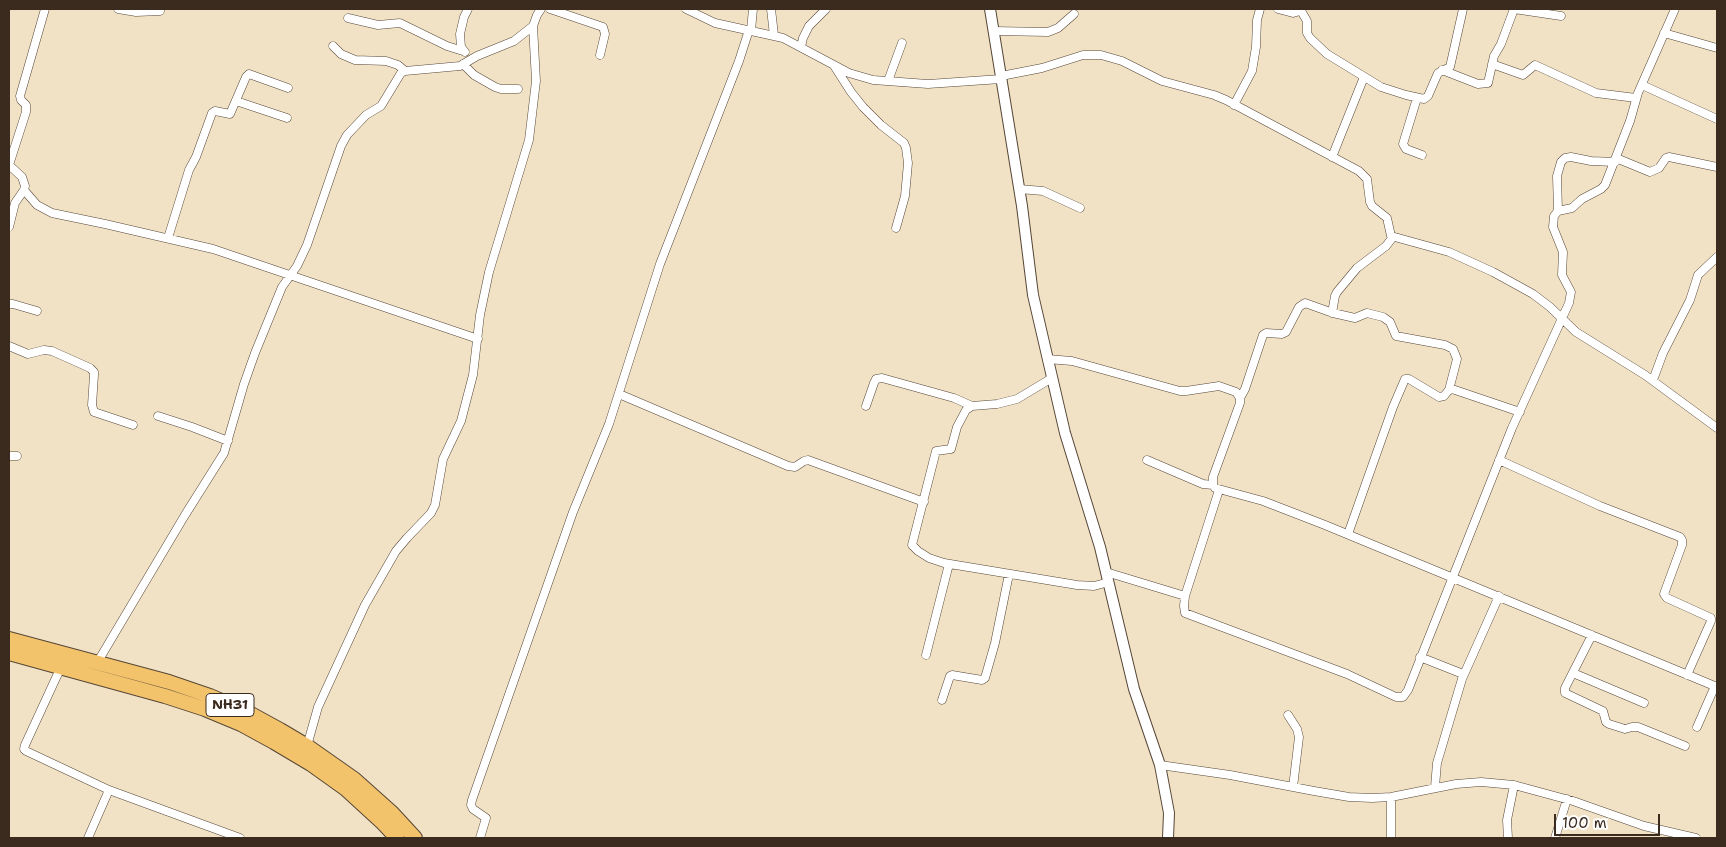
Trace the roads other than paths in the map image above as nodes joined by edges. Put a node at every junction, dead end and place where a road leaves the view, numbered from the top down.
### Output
1 (45, 9) edge
2 (118, 9) edge
3 (468, 9) edge
4 (541, 9) edge
5 (550, 9) edge
6 (686, 9) edge
7 (753, 9) edge
8 (771, 9) edge
9 (826, 9) edge
10 (990, 9) edge
11 (1260, 9) edge
12 (1278, 9) edge
13 (1463, 9) edge
14 (1514, 9) edge
15 (1675, 9) edge
16 (1300, 10) edge
17 (160, 11) dead end
18 (1074, 14) dead end
19 (1561, 16) dead end
20 (348, 18) dead end
21 (534, 26) junction
22 (750, 30) junction
23 (994, 31) junction
24 (1664, 33) junction
25 (774, 35) junction
26 (902, 43) dead end
27 (333, 46) dead end
28 (801, 47) junction
29 (1717, 48) edge
30 (463, 51) junction
31 (600, 55) dead end
32 (472, 58) junction
33 (463, 64) junction
34 (1492, 64) junction
35 (835, 67) junction
36 (1442, 70) junction
37 (405, 71) junction
38 (1001, 78) junction
39 (1364, 78) junction
40 (888, 81) junction
41 (1642, 84) junction
42 (288, 88) dead end
43 (518, 89) dead end
44 (1417, 98) junction
45 (1636, 98) junction
46 (236, 101) junction
47 (1234, 105) junction
48 (287, 118) dead end
49 (1717, 119) edge
50 (1422, 155) dead end
51 (1332, 157) junction
52 (1616, 160) junction
53 (9, 165) edge
54 (1717, 166) edge
55 (1019, 189) junction
56 (24, 190) junction
57 (1080, 208) dead end
58 (1558, 211) junction
59 (9, 227) edge
60 (896, 228) dead end
61 (1393, 237) junction
62 (168, 238) junction
63 (1717, 256) edge
64 (290, 275) junction
65 (9, 304) edge
66 (37, 311) dead end
67 (1332, 313) junction
68 (1562, 319) junction
69 (478, 339) junction
70 (9, 346) edge
71 (1047, 359) junction
72 (1052, 378) junction
73 (1653, 380) junction
74 (1449, 390) junction
75 (619, 394) junction
76 (1240, 398) junction
77 (866, 406) dead end
78 (972, 406) junction
79 (1520, 412) junction
80 (158, 416) dead end
81 (133, 425) dead end
82 (1717, 428) edge
83 (228, 442) junction
84 (1148, 460) dead end
85 (1499, 460) junction
86 (1216, 487) junction
87 (924, 502) junction
88 (1348, 534) junction
89 (949, 564) junction
90 (1009, 574) junction
91 (1107, 577) junction
92 (1452, 577) junction
93 (1185, 596) junction
94 (1499, 596) junction
95 (1592, 635) junction
96 (9, 639) edge
97 (9, 653) edge
98 (926, 655) dead end
99 (1420, 657) junction
100 (97, 663) junction
101 (61, 667) junction
102 (1573, 673) junction
103 (1463, 674) junction
104 (1687, 675) junction
105 (1716, 687) edge
106 (942, 700) dead end
107 (1644, 703) dead end
108 (1288, 714) dead end
109 (1697, 727) dead end
110 (307, 746) junction
111 (1685, 746) dead end
112 (1160, 765) junction
113 (1514, 785) junction
114 (1293, 787) junction
115 (1436, 788) junction
116 (109, 790) junction
117 (1391, 798) junction
118 (1566, 799) junction
119 (88, 838) edge
120 (240, 838) edge
121 (397, 838) edge
122 (415, 838) edge
123 (480, 838) edge
124 (1168, 838) edge
125 (1391, 838) edge
126 (1508, 838) edge
127 (1555, 838) edge
128 (1696, 838) edge

1 - 53 street
2 - 17 street
3 - 30 street
4 - 21 street
5 - 31 street
6 - 22 street
7 - 22 street
8 - 25 street
9 - 28 street
10 - 23 street
11 - 47 street
12 - 16 street
13 - 36 street
14 - 19 street
14 - 34 street
15 - 24 street
16 - 39 street
18 - 23 street
20 - 30 street
21 - 32 street
21 - 69 street
22 - 25 street
22 - 75 street
23 - 38 street
24 - 29 street
24 - 41 street
25 - 28 street
26 - 40 street
27 - 37 street
28 - 35 street
30 - 32 street
32 - 33 street
33 - 37 street
33 - 43 street
34 - 36 street
34 - 45 street
35 - 40 street
35 - 60 street
36 - 44 street
37 - 64 street
38 - 40 street
38 - 47 street
38 - 55 street
39 - 44 street
39 - 51 street
41 - 45 street
41 - 49 street
42 - 46 street
44 - 50 street
45 - 52 street
46 - 48 street
46 - 62 street
47 - 51 street
51 - 61 street
52 - 54 street
52 - 58 street
52 - 58 street
53 - 56 street
55 - 57 street
55 - 71 street
56 - 59 street
56 - 62 street
58 - 68 street
61 - 67 street
61 - 68 street
62 - 64 street
63 - 73 street
64 - 69 street
64 - 83 street
65 - 66 street
67 - 74 street
67 - 76 street
68 - 73 street
68 - 79 street
69 - 110 street
70 - 81 street
71 - 72 street
71 - 76 street
72 - 78 street
72 - 91 street
73 - 82 street
74 - 79 street
74 - 88 street
75 - 87 street
75 - 123 street
76 - 86 street
77 - 78 street
78 - 87 street
79 - 85 street
80 - 83 street
83 - 100 street
84 - 86 street
85 - 92 street
85 - 104 street
86 - 88 street
86 - 93 street
87 - 89 street
88 - 92 street
89 - 90 street
89 - 98 street
90 - 91 street
90 - 106 street
91 - 93 street
91 - 112 street
92 - 94 street
92 - 99 street
93 - 99 street
94 - 95 street
94 - 103 street
95 - 102 street
95 - 104 street
96 - 100 highway, NH31
97 - 101 highway, NH31
99 - 103 street
100 - 110 highway, NH31
101 - 116 street
101 - 121 highway, NH31
102 - 107 street
102 - 111 street
103 - 115 street
104 - 105 street
105 - 109 street
108 - 114 street
110 - 122 highway, NH31
112 - 114 street
112 - 124 street
113 - 115 street
113 - 118 street
113 - 126 street
114 - 117 street
115 - 117 street
116 - 119 street
116 - 120 street
117 - 125 street
118 - 127 street
118 - 128 street

